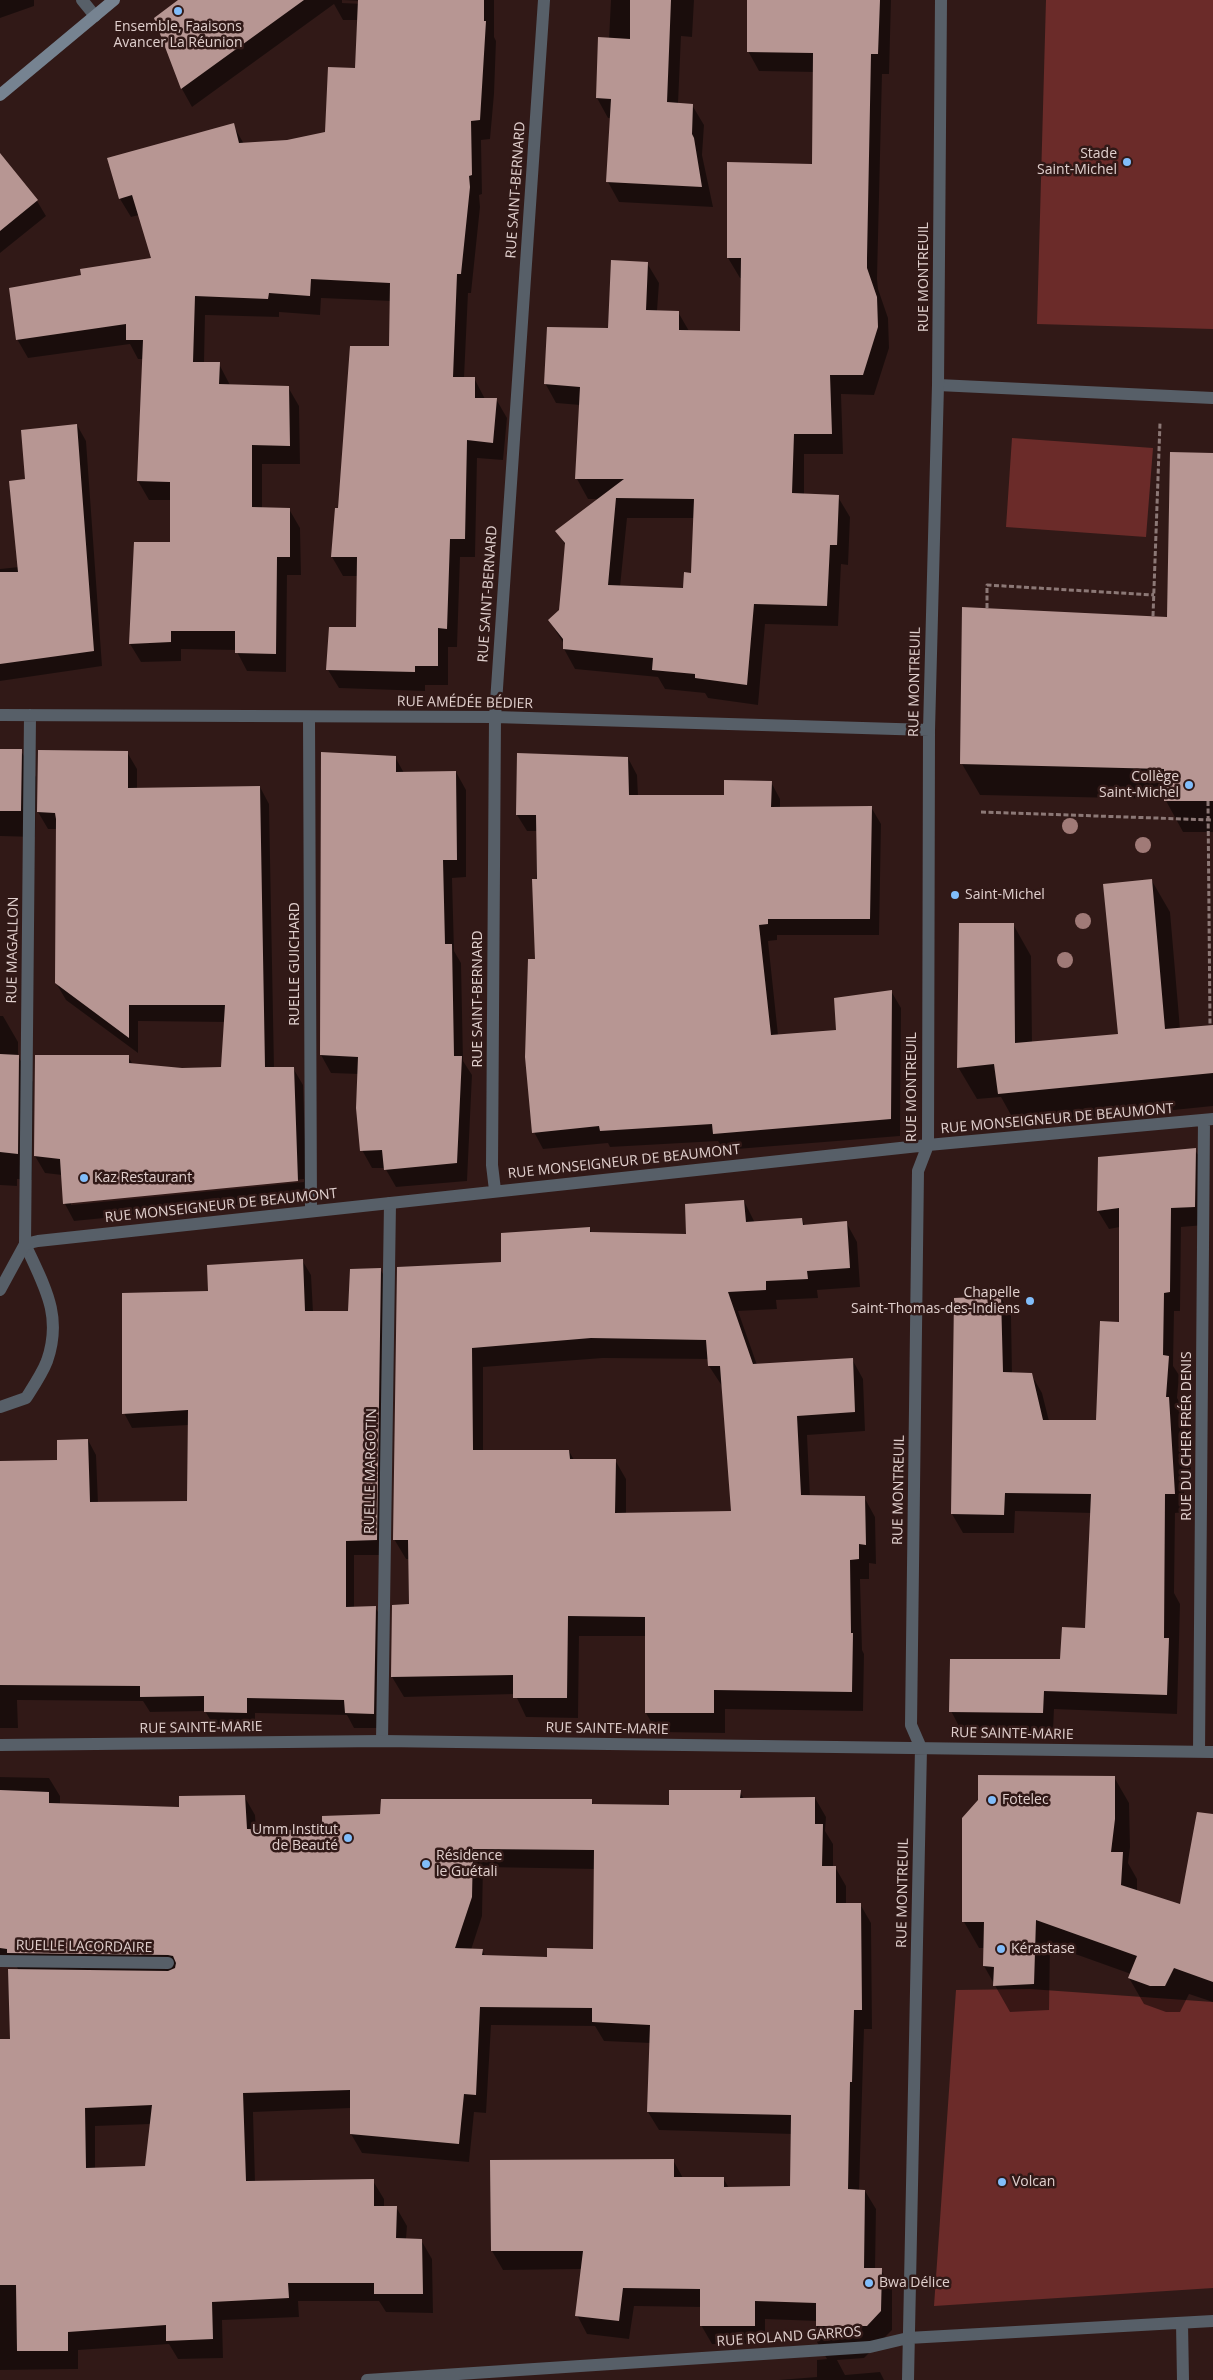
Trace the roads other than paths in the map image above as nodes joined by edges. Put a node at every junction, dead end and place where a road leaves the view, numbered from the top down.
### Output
1 (82, 0) edge
2 (114, 0) edge
3 (544, 0) edge
4 (941, 0) edge
5 (95, 16) junction
6 (0, 95) edge
7 (938, 385) junction
8 (1213, 398) edge
9 (0, 715) edge
10 (30, 715) junction
11 (308, 717) junction
12 (495, 718) junction
13 (929, 730) junction
14 (1208, 1120) edge
15 (928, 1145) junction
16 (495, 1190) junction
17 (390, 1203) junction
18 (311, 1211) junction
19 (32, 1242) junction
20 (0, 1290) edge
21 (0, 1407) edge
22 (382, 1741) junction
23 (0, 1745) edge
24 (921, 1748) junction
25 (1199, 1752) junction
26 (1213, 1752) edge
27 (0, 1961) edge
28 (168, 1963) dead end
29 (1213, 2321) edge
30 (1182, 2323) junction
31 (908, 2338) junction
32 (367, 2380) edge
33 (908, 2380) edge
34 (1183, 2380) edge

1 - 5 street
2 - 5 main road
3 - 12 street, RUE SAINT-BERNARD
4 - 7 street, RUE MONTREUIL
5 - 6 main road
7 - 8 street
7 - 13 street, RUE MONTREUIL
9 - 10 street, RUE AMÉDÉE BÉDIER
10 - 11 street, RUE AMÉDÉE BÉDIER
10 - 19 street, RUE MAGALLON
11 - 12 street, RUE AMÉDÉE BÉDIER
11 - 18 street, RUELLE GUICHARD
12 - 13 street, RUE AMÉDÉE BÉDIER
12 - 16 street, RUE SAINT-BERNARD
13 - 15 street, RUE MONTREUIL
14 - 15 street, RUE MONSEIGNEUR DE BEAUMONT
14 - 25 street, RUE DU CHER FRÉR DENIS
15 - 16 street, RUE MONSEIGNEUR DE BEAUMONT
15 - 24 street, RUE MONTREUIL
16 - 17 street, RUE MONSEIGNEUR DE BEAUMONT
17 - 18 street, RUE MONSEIGNEUR DE BEAUMONT
17 - 22 street, RUELLE MARGOTIN
18 - 19 street, RUE MONSEIGNEUR DE BEAUMONT
19 - 20 street
19 - 21 street
22 - 23 street, RUE SAINTE-MARIE
22 - 24 street, RUE SAINTE-MARIE
24 - 25 street, RUE SAINTE-MARIE
24 - 31 street, RUE MONTREUIL
25 - 26 street, RUE SAINTE-MARIE
27 - 28 street, RUELLE LACORDAIRE
29 - 30 street, RUE ROLAND GARROS
30 - 31 street, RUE ROLAND GARROS
30 - 34 street
31 - 32 street, RUE ROLAND GARROS
31 - 33 street, RUE MONTREUIL

